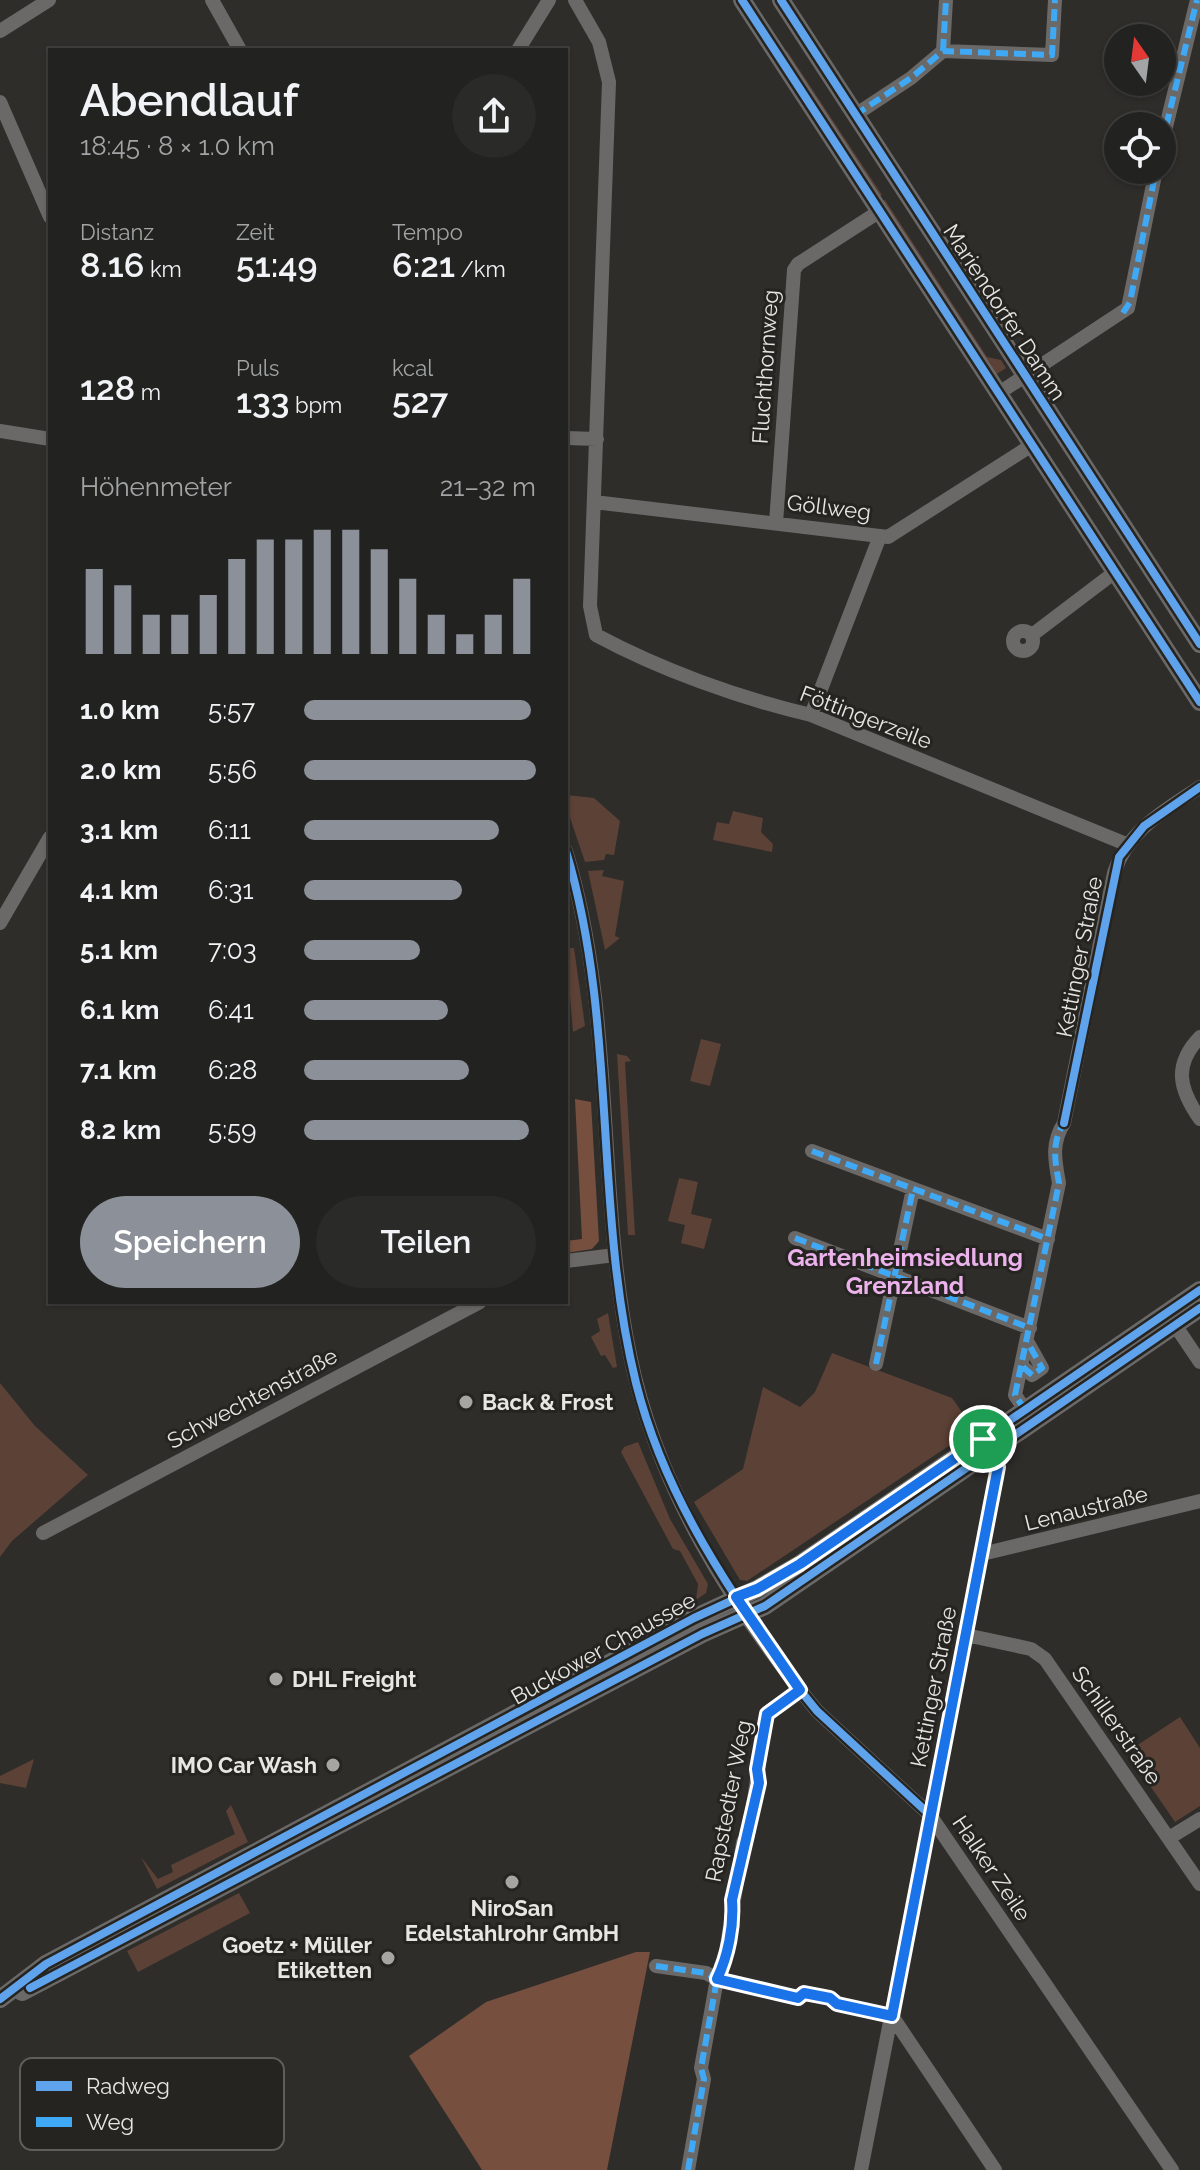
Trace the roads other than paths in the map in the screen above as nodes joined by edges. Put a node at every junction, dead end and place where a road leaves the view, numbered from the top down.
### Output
1 (49, 0) edge
2 (212, 0) edge
3 (549, 0) edge
4 (575, 0) edge
5 (742, 0) edge
6 (781, 0) edge
7 (946, 0) edge
8 (1055, 0) edge
9 (1197, 0) edge
10 (0, 31) edge
11 (239, 48) edge
12 (519, 48) edge
13 (943, 51) junction
14 (0, 102) edge
15 (1170, 112) edge
16 (855, 115) junction
17 (1153, 184) edge
18 (880, 211) junction
19 (48, 212) edge
20 (1026, 376) junction
21 (999, 393) junction
22 (0, 431) edge
23 (568, 438) edge
24 (48, 439) edge
25 (597, 439) junction
26 (1032, 445) junction
27 (594, 502) junction
28 (776, 523) junction
29 (880, 536) junction
30 (1115, 572) junction
31 (1032, 635) dead end
32 (1200, 644) edge
33 (1200, 702) edge
34 (811, 715) junction
35 (1200, 787) edge
36 (48, 840) edge
37 (1126, 844) junction
38 (568, 859) edge
39 (0, 923) edge
40 (1200, 1037) edge
41 (1200, 1119) edge
42 (812, 1151) dead end
43 (913, 1189) junction
44 (795, 1238) dead end
45 (1048, 1239) junction
46 (615, 1255) junction
47 (568, 1261) edge
48 (894, 1276) junction
49 (1200, 1290) edge
50 (476, 1304) edge
51 (1200, 1308) edge
52 (1175, 1325) junction
53 (1029, 1335) junction
54 (1200, 1362) edge
55 (876, 1364) dead end
56 (1025, 1410) junction
57 (980, 1449) junction
58 (1200, 1501) edge
59 (43, 1533) dead end
60 (982, 1554) junction
61 (736, 1597) junction
62 (747, 1615) junction
63 (966, 1635) junction
64 (800, 1690) junction
65 (930, 1815) junction
66 (1200, 1819) edge
67 (1169, 1838) junction
68 (1200, 1884) edge
69 (656, 1966) dead end
70 (717, 1979) junction
71 (0, 2000) edge
72 (892, 2016) junction
73 (688, 2170) edge
74 (861, 2170) edge
75 (995, 2170) edge
76 (1172, 2170) edge

1 - 10 street
2 - 11 street
3 - 12 street
4 - 25 street
5 - 18 main road
6 - 16 main road, Mariendorfer Damm
7 - 13 street
8 - 13 street
9 - 15 street
13 - 16 street
14 - 19 street
16 - 20 main road, Mariendorfer Damm
17 - 20 street
18 - 21 main road
18 - 28 street, Fluchthornweg
20 - 21 street
20 - 32 main road, Mariendorfer Damm
21 - 26 main road
22 - 24 street
23 - 25 street
25 - 27 street
26 - 29 street, Göllweg
26 - 30 main road
27 - 28 street, Göllweg
27 - 34 street, Föttingerzeile
28 - 29 street, Göllweg
29 - 34 street
30 - 31 street
30 - 33 main road
34 - 37 street, Föttingerzeile
35 - 37 street, Kettinger Straße
36 - 39 street
37 - 45 street, Kettinger Straße
38 - 46 street, Halker Zeile
40 - 41 street
42 - 43 street
43 - 45 street
43 - 48 street
44 - 48 street
45 - 53 street, Kettinger Straße
46 - 47 street
46 - 61 street, Halker Zeile
48 - 53 street
48 - 55 street
49 - 56 main road, Buckower Chaussee
50 - 59 street, Schwechtenstraße
51 - 52 main road, Buckower Chaussee
52 - 54 street
52 - 57 main road, Buckower Chaussee
53 - 56 street, Kettinger Straße
56 - 57 main road, Buckower Chaussee
57 - 60 street, Kettinger Straße
57 - 61 main road, Buckower Chaussee
57 - 62 main road, Buckower Chaussee
58 - 60 street, Lenaustraße
60 - 63 street, Kettinger Straße
61 - 62 street, Halker Zeile
61 - 71 main road, Buckower Chaussee
62 - 64 street, Halker Zeile
62 - 71 main road, Buckower Chaussee
63 - 65 street, Kettinger Straße
63 - 67 street, Schillerstraße
64 - 65 street, Halker Zeile
64 - 70 street, Rapstedter Weg
65 - 72 street, Kettinger Straße
65 - 76 street, Halker Zeile
66 - 67 street
67 - 68 street, Schillerstraße
69 - 70 street
70 - 72 street
70 - 73 street, Rapstedter Weg
72 - 74 street, Kettinger Straße
72 - 75 street

